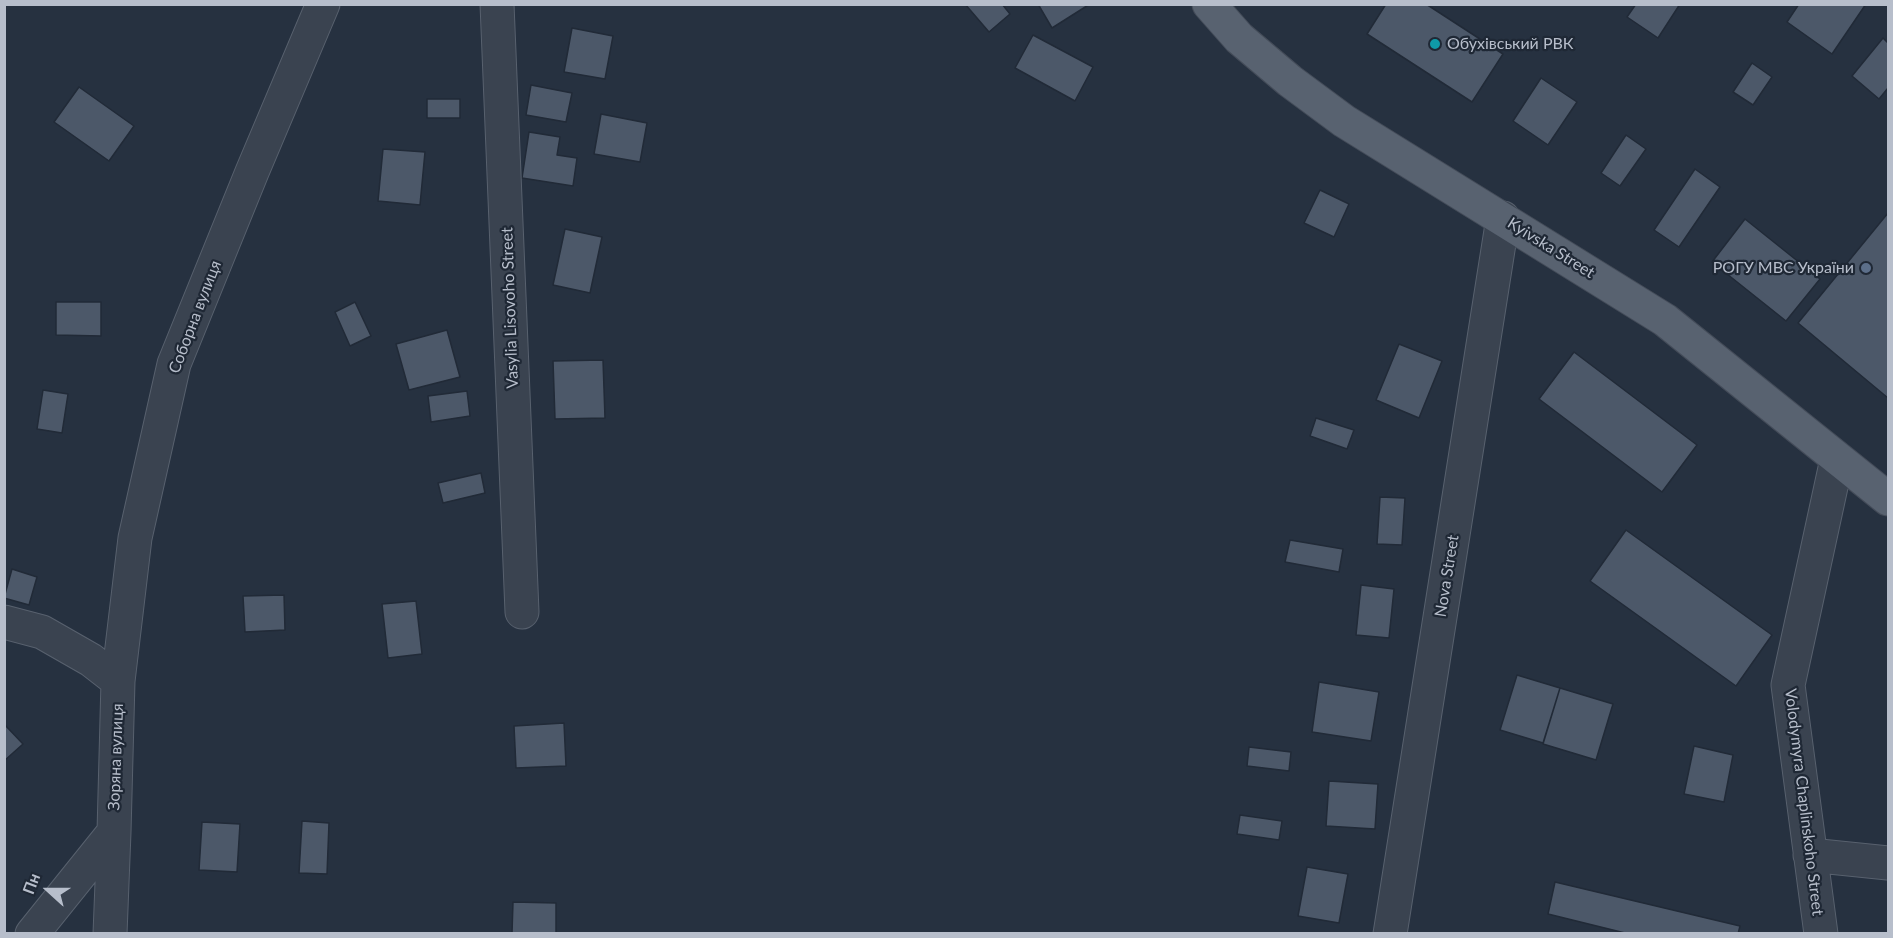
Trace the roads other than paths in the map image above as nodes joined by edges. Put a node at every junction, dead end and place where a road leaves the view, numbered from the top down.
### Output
1 (323, 4) edge
2 (497, 4) edge
3 (1209, 4) edge
4 (1503, 218) junction
5 (1837, 459) junction
6 (1888, 499) edge
7 (522, 612) dead end
8 (4, 622) edge
9 (118, 681) junction
10 (114, 832) junction
11 (1810, 855) junction
12 (1888, 863) edge
13 (32, 933) edge
14 (110, 933) edge
15 (1390, 933) edge
16 (1821, 933) edge

1 - 9 street, Соборна вулиця
2 - 7 street, Vasylia Lisovoho Street
3 - 4 main road, Kyivska Street
4 - 5 main road, Kyivska Street
4 - 15 street, Nova Street
5 - 6 main road, Kyivska Street
5 - 11 street, Volodymyra Chaplinskoho Street
8 - 9 street, Зоряна вулиця
9 - 10 street, Зоряна вулиця
10 - 13 street, Зоряна вулиця
10 - 14 street
11 - 12 street
11 - 16 street, Volodymyra Chaplinskoho Street

